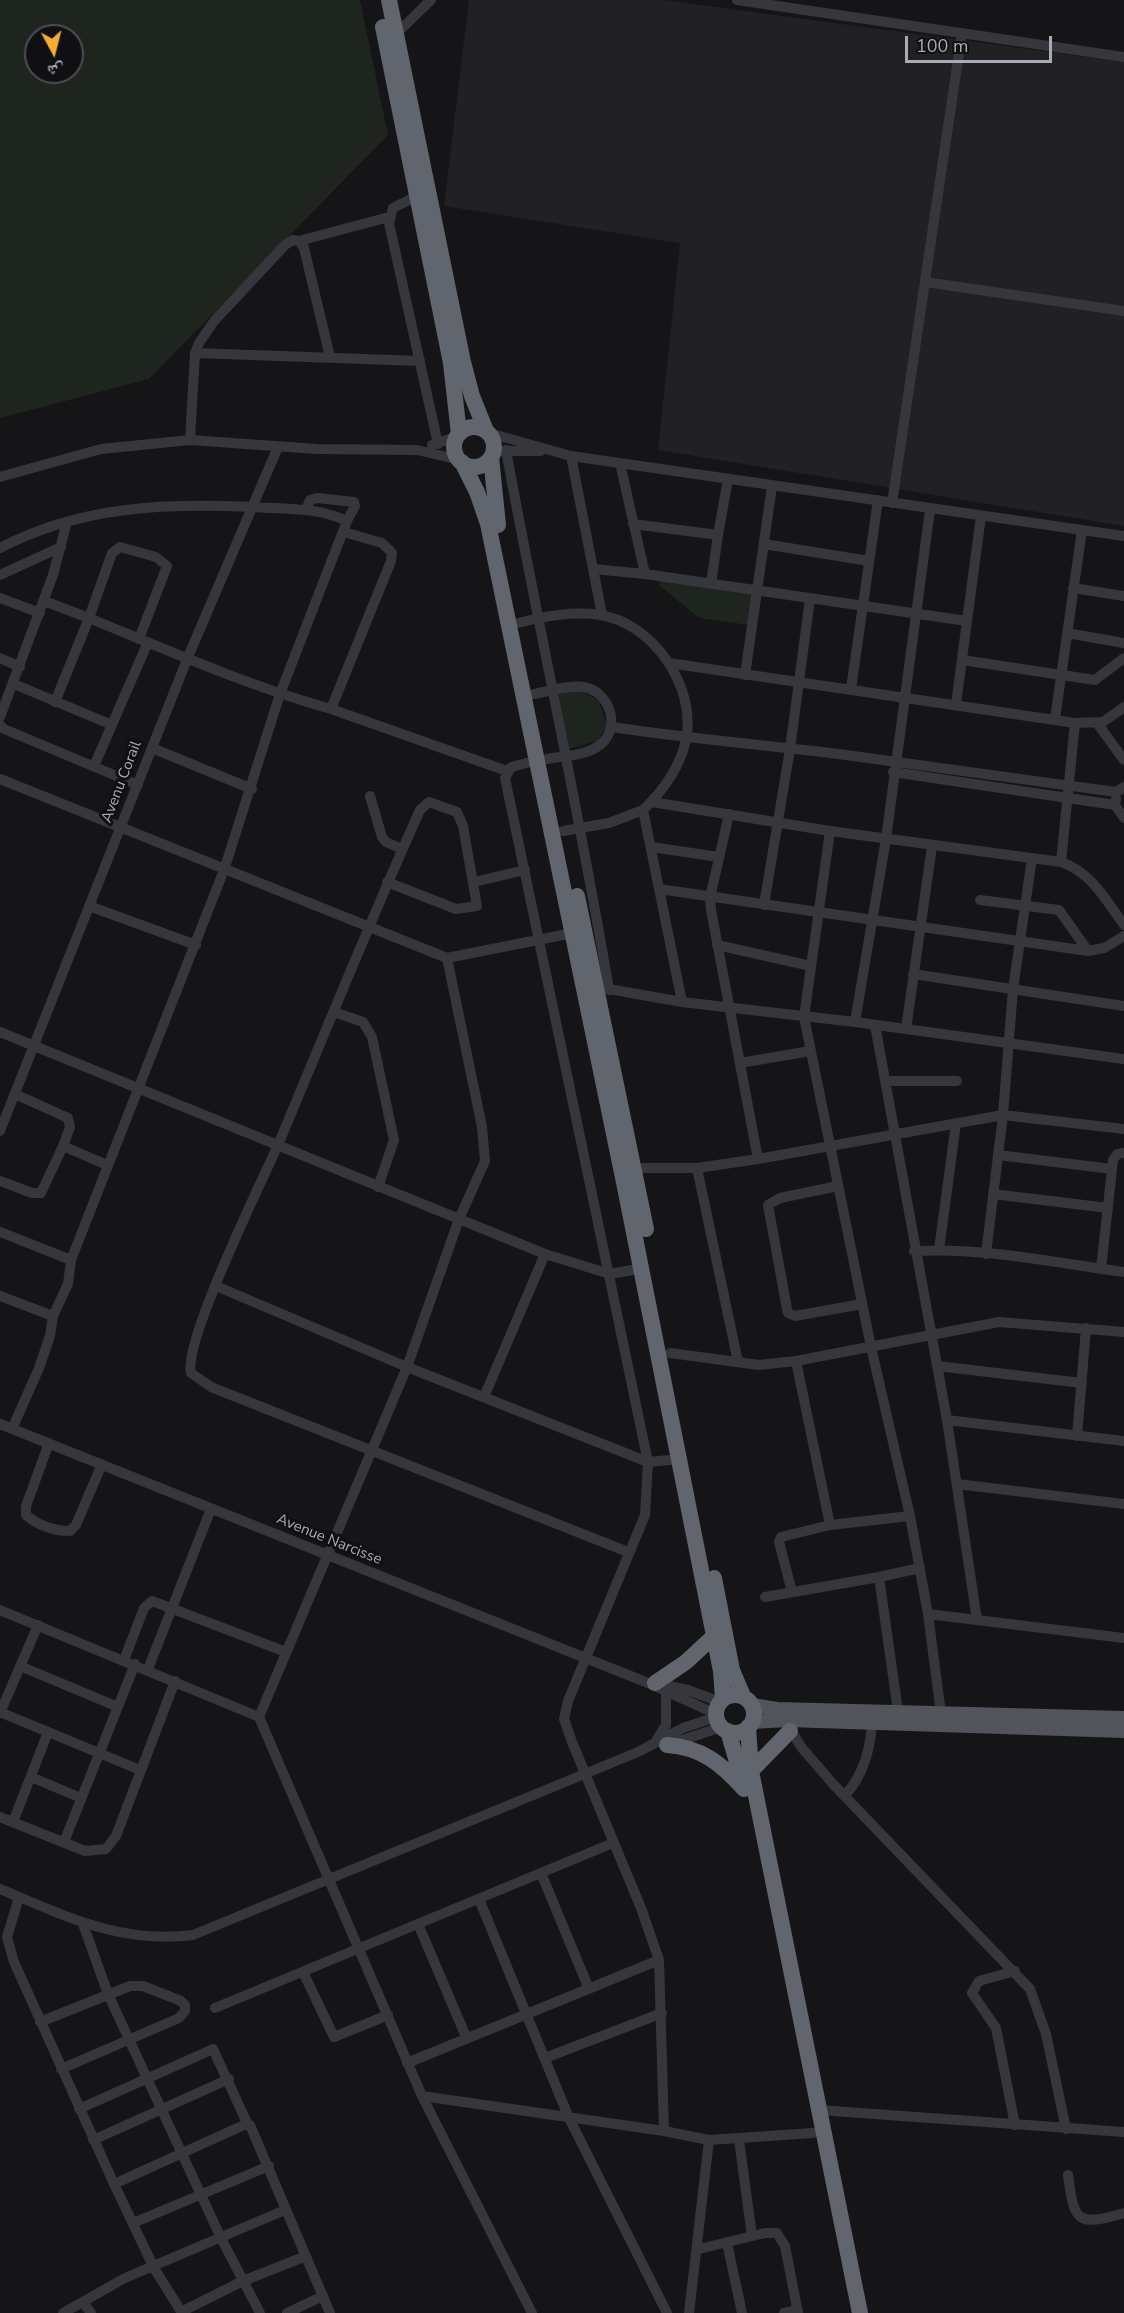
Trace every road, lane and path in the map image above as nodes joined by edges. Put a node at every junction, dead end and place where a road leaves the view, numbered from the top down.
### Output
1 (378, 0) edge
2 (389, 0) edge
3 (432, 0) edge
4 (737, 0) edge
5 (962, 33) junction
6 (391, 36) junction
7 (1124, 57) edge
8 (417, 196) junction
9 (389, 217) junction
10 (299, 241) junction
11 (925, 282) junction
12 (442, 290) junction
13 (1124, 311) edge
14 (195, 353) junction
15 (330, 357) junction
16 (420, 362) junction
17 (488, 432) junction
18 (459, 435) junction
19 (190, 440) junction
20 (438, 444) junction
21 (278, 447) junction
22 (549, 449) junction
23 (417, 450) junction
24 (497, 453) junction
25 (571, 456) junction
26 (461, 461) junction
27 (620, 463) junction
28 (0, 477) edge
29 (728, 479) junction
30 (772, 486) junction
31 (878, 500) junction
32 (892, 503) junction
33 (251, 507) junction
34 (306, 510) junction
35 (930, 510) junction
36 (981, 516) junction
37 (347, 521) junction
38 (68, 522) junction
39 (633, 524) junction
40 (1082, 530) junction
41 (344, 532) junction
42 (718, 535) junction
43 (1124, 536) edge
44 (764, 544) junction
45 (61, 547) junction
46 (0, 548) edge
47 (869, 561) junction
48 (593, 570) junction
49 (645, 574) junction
50 (0, 575) edge
51 (711, 584) junction
52 (1073, 588) junction
53 (757, 591) junction
54 (1124, 596) edge
55 (0, 598) edge
56 (810, 599) junction
57 (44, 601) junction
58 (863, 607) junction
59 (40, 612) junction
60 (916, 614) junction
61 (602, 615) junction
62 (89, 618) junction
63 (537, 618) junction
64 (968, 621) junction
65 (519, 623) junction
66 (1067, 633) junction
67 (143, 640) junction
68 (1124, 643) edge
69 (188, 657) junction
70 (0, 658) edge
71 (1124, 658) edge
72 (962, 660) junction
73 (669, 663) junction
74 (20, 666) junction
75 (745, 675) junction
76 (1061, 675) junction
77 (798, 680) junction
78 (14, 684) junction
79 (553, 690) junction
80 (851, 690) junction
81 (279, 694) junction
82 (534, 694) junction
83 (904, 697) junction
84 (55, 702) junction
85 (956, 704) junction
86 (2, 705) edge
87 (1124, 707) edge
88 (331, 709) junction
89 (0, 717) edge
90 (1054, 718) junction
91 (1075, 723) junction
92 (1097, 723) junction
93 (0, 725) edge
94 (112, 725) junction
95 (612, 727) junction
96 (686, 738) junction
97 (152, 748) junction
98 (790, 749) junction
99 (566, 755) junction
100 (543, 759) junction
101 (1124, 760) edge
102 (94, 766) junction
103 (894, 767) junction
104 (507, 771) junction
105 (0, 779) edge
106 (138, 785) junction
107 (1070, 786) junction
108 (252, 789) junction
109 (1120, 790) edge
110 (370, 796) dead end
111 (1068, 798) junction
112 (1115, 805) junction
113 (647, 806) junction
114 (729, 814) junction
115 (1124, 818) edge
116 (776, 822) junction
117 (582, 827) junction
118 (121, 828) junction
119 (563, 831) junction
120 (830, 831) junction
121 (886, 839) junction
122 (932, 846) junction
123 (651, 847) junction
124 (402, 849) junction
125 (719, 857) junction
126 (1032, 858) junction
127 (1060, 862) junction
128 (224, 870) junction
129 (525, 870) junction
130 (387, 882) junction
131 (474, 882) junction
132 (659, 889) junction
133 (710, 898) junction
134 (980, 900) dead end
135 (764, 905) junction
136 (89, 906) junction
137 (1025, 906) junction
138 (818, 913) junction
139 (873, 921) junction
140 (368, 925) junction
141 (1124, 925) edge
142 (919, 928) junction
143 (573, 933) junction
144 (1124, 936) edge
145 (540, 940) junction
146 (1020, 940) junction
147 (196, 945) junction
148 (717, 945) junction
149 (1088, 951) junction
150 (447, 958) junction
151 (811, 966) junction
152 (913, 975) junction
153 (603, 988) junction
154 (1013, 989) junction
155 (1124, 996) edge
156 (682, 1002) junction
157 (1119, 1005) edge
158 (730, 1006) junction
159 (334, 1012) junction
160 (804, 1017) junction
161 (855, 1022) junction
162 (875, 1025) junction
163 (906, 1029) junction
164 (0, 1032) edge
165 (1009, 1044) junction
166 (34, 1045) junction
167 (810, 1051) junction
168 (1124, 1059) edge
169 (740, 1063) junction
170 (885, 1081) junction
171 (957, 1081) dead end
172 (138, 1087) junction
173 (15, 1094) junction
174 (1003, 1115) junction
175 (956, 1123) junction
176 (1124, 1129) edge
177 (0, 1131) edge
178 (895, 1135) junction
179 (277, 1145) junction
180 (63, 1146) junction
181 (830, 1146) junction
182 (1124, 1153) edge
183 (998, 1155) junction
184 (758, 1160) junction
185 (107, 1165) junction
186 (697, 1167) junction
187 (634, 1168) junction
188 (1112, 1169) junction
189 (0, 1181) edge
190 (378, 1186) junction
191 (838, 1186) junction
192 (993, 1194) junction
193 (1108, 1208) junction
194 (459, 1219) junction
195 (0, 1232) edge
196 (939, 1250) junction
197 (914, 1251) junction
198 (545, 1254) junction
199 (986, 1254) junction
200 (71, 1260) junction
201 (643, 1268) junction
202 (1101, 1269) junction
203 (1124, 1272) edge
204 (610, 1274) junction
205 (216, 1286) junction
206 (0, 1296) edge
207 (862, 1304) junction
208 (53, 1316) junction
209 (1086, 1328) junction
210 (1124, 1332) edge
211 (931, 1336) junction
212 (871, 1347) junction
213 (670, 1353) junction
214 (796, 1361) junction
215 (738, 1362) junction
216 (937, 1366) junction
217 (407, 1367) junction
218 (1082, 1383) junction
219 (484, 1396) junction
220 (947, 1420) junction
221 (0, 1424) edge
222 (12, 1429) junction
223 (1077, 1436) junction
224 (1124, 1441) edge
225 (49, 1443) junction
226 (372, 1451) junction
227 (680, 1459) junction
228 (648, 1462) junction
229 (102, 1464) junction
230 (957, 1484) junction
231 (1124, 1504) edge
232 (211, 1509) junction
233 (910, 1516) junction
234 (830, 1526) junction
235 (628, 1552) junction
236 (327, 1555) junction
237 (920, 1569) junction
238 (879, 1577) junction
239 (792, 1592) junction
240 (765, 1596) dead end
241 (172, 1608) junction
242 (0, 1610) edge
243 (928, 1614) junction
244 (977, 1620) junction
245 (38, 1625) junction
246 (714, 1636) junction
247 (1124, 1638) edge
248 (286, 1653) junction
249 (585, 1659) junction
250 (130, 1662) junction
251 (20, 1666) junction
252 (148, 1669) junction
253 (175, 1680) junction
254 (657, 1686) junction
255 (748, 1701) junction
256 (118, 1707) junction
257 (898, 1711) junction
258 (0, 1713) edge
259 (721, 1715) junction
260 (259, 1717) junction
261 (872, 1717) junction
262 (941, 1718) junction
263 (1124, 1718) edge
264 (750, 1725) junction
265 (788, 1725) junction
266 (1124, 1731) edge
267 (48, 1732) junction
268 (661, 1744) junction
269 (99, 1753) junction
270 (140, 1770) junction
271 (751, 1771) junction
272 (584, 1774) junction
273 (31, 1777) junction
274 (744, 1789) junction
275 (846, 1794) junction
276 (81, 1798) junction
277 (0, 1817) edge
278 (13, 1822) junction
279 (64, 1842) junction
280 (613, 1843) junction
281 (541, 1873) junction
282 (328, 1882) junction
283 (0, 1889) edge
284 (19, 1897) junction
285 (478, 1899) junction
286 (83, 1924) junction
287 (418, 1924) junction
288 (358, 1949) junction
289 (659, 1960) junction
290 (303, 1971) junction
291 (1015, 1971) junction
292 (589, 1989) junction
293 (108, 1994) junction
294 (215, 2008) dead end
295 (662, 2013) junction
296 (528, 2014) junction
297 (388, 2015) junction
298 (40, 2022) junction
299 (129, 2039) junction
300 (467, 2039) junction
301 (545, 2058) junction
302 (407, 2063) junction
303 (61, 2069) junction
304 (147, 2078) junction
305 (229, 2079) junction
306 (422, 2096) junction
307 (79, 2109) junction
308 (819, 2110) junction
309 (163, 2111) junction
310 (568, 2118) junction
311 (248, 2124) junction
312 (1015, 2125) junction
313 (1066, 2128) junction
314 (664, 2131) junction
315 (1124, 2132) edge
316 (813, 2133) junction
317 (93, 2140) junction
318 (709, 2140) junction
319 (739, 2140) junction
320 (183, 2154) junction
321 (269, 2166) junction
322 (1068, 2175) dead end
323 (114, 2184) junction
324 (201, 2193) junction
325 (285, 2210) junction
326 (1124, 2213) edge
327 (133, 2223) junction
328 (752, 2236) junction
329 (221, 2238) junction
330 (727, 2243) junction
331 (699, 2249) junction
332 (306, 2256) junction
333 (154, 2268) junction
334 (243, 2281) junction
335 (323, 2296) junction
336 (83, 2302) junction
337 (181, 2312) edge
338 (798, 2312) edge
339 (63, 2313) edge
340 (92, 2313) edge
341 (260, 2313) edge
342 (287, 2313) edge
343 (330, 2313) edge
344 (532, 2313) edge
345 (667, 2313) edge
346 (689, 2313) edge
347 (742, 2313) edge
348 (784, 2313) edge
349 (849, 2313) edge
350 (860, 2313) edge

1 - 6 highway
2 - 6 highway
3 - 6 street
4 - 5 street
5 - 7 street
5 - 11 street
6 - 8 highway
6 - 12 highway
8 - 9 street
8 - 12 highway
9 - 10 street
9 - 16 street
10 - 14 street
10 - 15 street
11 - 13 street
11 - 32 street
12 - 17 highway
12 - 18 highway
14 - 15 street
14 - 19 street
15 - 16 street
16 - 20 street
17 - 18 highway
17 - 22 street
17 - 24 highway
18 - 20 street
18 - 26 highway
19 - 21 street
19 - 28 street
20 - 23 street
21 - 23 street
21 - 33 street, Avenu Corail
22 - 24 street
22 - 25 street
23 - 26 street
24 - 26 highway
24 - 63 street
24 - 65 highway
25 - 27 street
25 - 48 street
26 - 100 highway
27 - 29 street
27 - 39 street
29 - 30 street
29 - 42 street
30 - 31 street
30 - 44 street
31 - 32 street
31 - 47 street
32 - 35 street
33 - 34 street
33 - 38 street
33 - 69 street, Avenu Corail
34 - 37 street
34 - 37 street
35 - 36 street
35 - 60 street
36 - 40 street
36 - 64 street
37 - 41 street
38 - 45 street
38 - 46 street
39 - 42 street
39 - 49 street
40 - 43 street
40 - 52 street
41 - 81 street
41 - 88 street
42 - 51 street
44 - 47 street
44 - 53 street
45 - 50 street
45 - 57 street
47 - 58 street
48 - 49 street
48 - 61 street
49 - 51 street
51 - 53 street
52 - 54 street
52 - 66 street
53 - 56 street
53 - 75 street
55 - 59 street
56 - 58 street
56 - 77 street
57 - 59 street
57 - 62 street
58 - 60 street
58 - 80 street
59 - 74 street
60 - 64 street
60 - 83 street
61 - 63 street
61 - 73 street
62 - 67 street
62 - 67 street
62 - 84 street
63 - 65 street
63 - 79 street
64 - 72 street
65 - 82 highway
66 - 68 street
66 - 76 street
67 - 69 street
67 - 94 street
69 - 81 street
69 - 97 street, Avenu Corail
70 - 74 street
71 - 76 street
72 - 76 street
72 - 85 street
73 - 75 street
73 - 96 street
74 - 78 street
75 - 77 street
76 - 90 street
77 - 80 street
77 - 98 street
78 - 84 street
78 - 86 street
79 - 82 street
79 - 95 street
79 - 99 street
80 - 83 street
81 - 88 street
81 - 108 street
82 - 100 highway
83 - 85 street
83 - 103 street
84 - 94 street
85 - 90 street
86 - 89 street
87 - 92 street
88 - 104 street
90 - 91 street
91 - 92 street
91 - 107 street
92 - 101 street
93 - 102 street
94 - 102 street
95 - 96 street
95 - 99 street
96 - 98 street
96 - 113 street
97 - 106 street, Avenu Corail
97 - 108 street
98 - 103 street
98 - 116 street
99 - 100 street
99 - 117 street
100 - 104 street
100 - 119 highway
100 - 143 highway
102 - 106 street
103 - 107 street
103 - 111 street
103 - 121 street
104 - 129 street
105 - 118 street
106 - 118 street, Avenu Corail
107 - 109 street
107 - 111 street
108 - 128 street
109 - 112 street
110 - 124 street
111 - 112 street
111 - 127 street
112 - 115 street
113 - 114 street
113 - 117 street
113 - 123 street
114 - 116 street
114 - 125 street
116 - 120 street
116 - 135 street
117 - 119 street
117 - 153 street
118 - 128 street
118 - 136 street, Avenu Corail
119 - 153 highway
120 - 121 street
120 - 138 street
121 - 122 street
121 - 139 street
122 - 126 street
122 - 142 street
123 - 125 street
123 - 132 street
124 - 130 street
124 - 131 street
125 - 133 street
126 - 127 street
126 - 137 street
127 - 141 street
128 - 140 street
128 - 147 street
129 - 131 street
129 - 145 street
130 - 131 street
130 - 140 street
132 - 133 street
132 - 156 street
133 - 135 street
133 - 148 street
134 - 137 street
135 - 138 street
136 - 147 street
136 - 166 street, Avenu Corail
137 - 146 street
137 - 149 street
138 - 139 street
138 - 151 street
139 - 142 street
139 - 161 street
140 - 150 street
140 - 159 street
142 - 146 street
142 - 152 street
143 - 145 street
143 - 201 highway
144 - 149 street
145 - 150 street
145 - 204 street
146 - 149 street
146 - 154 street
147 - 172 street
148 - 151 street
148 - 158 street
150 - 194 street
151 - 160 street
152 - 154 street
152 - 163 street
153 - 156 street
153 - 187 highway
154 - 157 street
154 - 165 street
155 - 157 street
156 - 158 street
158 - 160 street
158 - 169 street
159 - 179 street
159 - 190 street
160 - 161 street
160 - 167 street
161 - 162 street
162 - 163 street
162 - 170 street
163 - 165 street
164 - 166 street
165 - 168 street
165 - 174 street
166 - 172 street
166 - 173 street, Avenu Corail
167 - 169 street
167 - 181 street
169 - 184 street
170 - 171 street
170 - 178 street
172 - 179 street
172 - 185 street
173 - 177 street, Avenu Corail
173 - 180 street
174 - 175 street
174 - 176 street
174 - 183 street
175 - 178 street
175 - 196 street
178 - 181 street
178 - 197 street
179 - 190 street
179 - 205 street
180 - 185 street
180 - 189 street
181 - 184 street
181 - 191 street
182 - 188 street
183 - 188 street
183 - 192 street
184 - 186 street
185 - 200 street
186 - 187 street
186 - 215 street
187 - 213 highway
188 - 193 street
190 - 194 street
191 - 207 street
191 - 207 street
192 - 193 street
192 - 199 street
193 - 202 street
194 - 198 street
194 - 217 street
195 - 200 street
196 - 197 street
196 - 199 street
197 - 211 street
198 - 204 street
198 - 219 street
199 - 202 street
200 - 208 street
201 - 204 street
201 - 227 highway
202 - 203 street
204 - 228 street
205 - 217 street
205 - 226 street
206 - 208 street
207 - 212 street
208 - 222 street
209 - 210 street
209 - 211 street
209 - 218 street
211 - 212 street
211 - 216 street
212 - 214 street
212 - 233 street
213 - 215 street
213 - 255 highway
214 - 215 street
214 - 234 street
216 - 218 street
216 - 220 street
217 - 219 street
217 - 226 street
218 - 223 street
219 - 228 street
220 - 223 street
220 - 230 street
221 - 222 street, Avenue Narcisse
222 - 225 street, Avenue Narcisse
223 - 224 street
225 - 229 street, Avenue Narcisse
225 - 229 street
226 - 235 street
226 - 236 street
227 - 228 street
227 - 246 highway
228 - 235 street
229 - 232 street, Avenue Narcisse
230 - 231 street
230 - 244 street
232 - 236 street, Avenue Narcisse
232 - 241 street
233 - 234 street
233 - 237 street
234 - 239 street
235 - 249 street
236 - 248 street
236 - 249 street, Avenue Narcisse
237 - 238 street
237 - 243 street
238 - 239 street
238 - 257 street
239 - 240 street
241 - 248 street
241 - 250 street
241 - 252 street
242 - 245 street
243 - 244 street
243 - 262 street
244 - 247 street
245 - 250 street
245 - 251 street
246 - 254 highway
246 - 259 highway
248 - 260 street
249 - 254 street, Avenue Narcisse
249 - 272 street
250 - 252 street
250 - 256 street
251 - 256 street
251 - 258 street
252 - 253 street
253 - 260 street
253 - 270 street
254 - 259 street, Avenue Narcisse
254 - 268 street
255 - 259 highway
255 - 261 main road
255 - 264 highway
256 - 269 street
257 - 261 main road
257 - 262 main road
258 - 267 street
259 - 264 highway
259 - 268 street
259 - 274 highway
260 - 282 street
261 - 262 main road
261 - 265 main road
261 - 275 street
262 - 263 main road
262 - 266 main road
264 - 265 main road
264 - 271 highway
265 - 271 highway
265 - 275 street
267 - 269 street
267 - 273 street
268 - 272 street
268 - 274 highway
269 - 270 street
269 - 276 street
270 - 279 street
271 - 308 highway
272 - 280 street
272 - 282 street
273 - 276 street
273 - 278 street
274 - 316 highway
275 - 291 street
276 - 279 street
277 - 278 street
278 - 279 street
280 - 281 street
280 - 289 street
281 - 285 street
281 - 292 street
282 - 286 street
282 - 288 street
283 - 284 street
284 - 286 street
284 - 298 street
285 - 287 street
285 - 296 street
286 - 293 street
287 - 288 street
287 - 300 street
288 - 290 street
288 - 297 street
289 - 292 street
289 - 295 street
290 - 294 street
290 - 297 street
291 - 312 street
291 - 313 street
292 - 296 street
293 - 298 street
293 - 299 street
293 - 299 street
295 - 301 street
295 - 314 street
296 - 300 street
296 - 301 street
297 - 302 street
298 - 303 street
299 - 303 street
299 - 304 street
300 - 302 street
301 - 310 street
302 - 306 street
303 - 307 street
304 - 305 street
304 - 307 street
304 - 309 street
305 - 309 street
305 - 311 street
306 - 310 street
306 - 344 street
307 - 317 street
308 - 312 street
308 - 350 highway
309 - 317 street
309 - 320 street
310 - 314 street
310 - 345 street
311 - 320 street
311 - 321 street
312 - 313 street
313 - 315 street
314 - 318 street
316 - 319 street
316 - 349 highway
317 - 323 street
318 - 319 street
318 - 331 street
319 - 328 street
320 - 323 street
320 - 324 street
321 - 324 street
321 - 325 street
322 - 326 street
323 - 327 street
324 - 327 street
324 - 329 street
325 - 329 street
325 - 332 street
327 - 333 street
328 - 330 street
328 - 338 street
329 - 333 street
329 - 334 street
330 - 331 street
330 - 347 street
331 - 346 street
332 - 334 street
332 - 335 street
333 - 336 street
333 - 337 street
334 - 337 street
334 - 341 street
335 - 342 street
335 - 343 street
336 - 339 street
336 - 340 street
338 - 348 street

